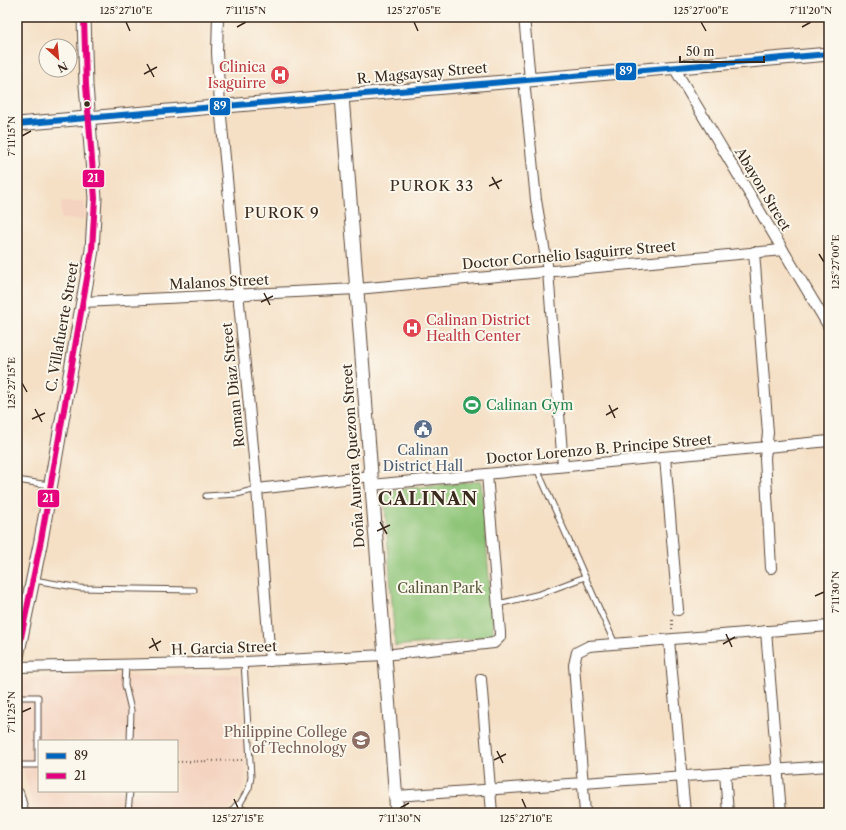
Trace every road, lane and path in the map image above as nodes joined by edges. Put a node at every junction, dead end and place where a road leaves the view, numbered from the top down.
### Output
1 (84, 17) edge
2 (218, 17) edge
3 (524, 17) edge
4 (827, 17) edge
5 (829, 33) edge
6 (829, 54) edge
7 (673, 66) junction
8 (527, 79) junction
9 (342, 96) junction
10 (220, 106) junction
11 (88, 118) junction
12 (17, 124) edge
13 (783, 250) junction
14 (754, 252) junction
15 (548, 271) junction
16 (357, 289) junction
17 (238, 295) junction
18 (82, 302) junction
19 (824, 308) edge
20 (829, 327) edge
21 (829, 441) edge
22 (766, 447) junction
23 (665, 456) junction
24 (563, 466) junction
25 (537, 469) junction
26 (487, 474) junction
27 (17, 480) edge
28 (371, 480) junction
29 (50, 485) junction
30 (257, 489) junction
31 (206, 496) dead end
32 (771, 568) dead end
33 (585, 578) junction
34 (33, 580) junction
35 (194, 590) dead end
36 (498, 604) junction
37 (678, 610) joint
38 (829, 626) edge
39 (766, 632) junction
40 (669, 640) junction
41 (615, 644) junction
42 (384, 654) junction
43 (17, 657) edge
44 (270, 661) junction
45 (244, 662) junction
46 (126, 665) junction
47 (17, 667) edge
48 (481, 679) dead end
49 (17, 697) edge
50 (130, 740) edge
51 (250, 760) junction
52 (178, 762) edge
53 (17, 765) edge
54 (829, 766) edge
55 (778, 769) junction
56 (725, 773) junction
57 (682, 776) junction
58 (583, 784) junction
59 (490, 790) junction
60 (130, 792) edge
61 (17, 794) edge
62 (396, 796) junction
63 (235, 810) edge
64 (22, 813) edge
65 (128, 813) edge
66 (250, 813) edge
67 (397, 813) edge
68 (492, 813) edge
69 (585, 813) edge
70 (685, 813) edge
71 (728, 813) edge
72 (781, 813) edge

1 - 11 main road, C. Villafuerte Street
2 - 10 street, Roman Diaz Street
3 - 8 street
4 - 5 lane
6 - 7 main road, R. Magsaysay Street
7 - 8 main road, R. Magsaysay Street
7 - 13 street, Abayon Street
8 - 9 main road, R. Magsaysay Street
8 - 15 street
9 - 10 main road, R. Magsaysay Street
9 - 16 main road, Doña Aurora Quezon Street
10 - 11 main road, R. Magsaysay Street
10 - 17 street, Roman Diaz Street
11 - 12 main road, R. Magsaysay Street
11 - 18 main road, C. Villafuerte Street
13 - 14 street, Doctor Cornelio Isaguirre Street
13 - 19 street, Abayon Street
14 - 15 street, Doctor Cornelio Isaguirre Street
14 - 22 street
15 - 16 street, Doctor Cornelio Isaguirre Street
15 - 24 street
16 - 17 street, Malanos Street
16 - 28 main road, Doña Aurora Quezon Street
17 - 18 street, Malanos Street
17 - 30 street, Roman Diaz Street
18 - 29 main road, C. Villafuerte Street
19 - 20 street, Abayon Street
21 - 22 street, Doctor Lorenzo B. Principe Street
22 - 23 street, Doctor Lorenzo B. Principe Street
22 - 32 street
23 - 24 street, Doctor Lorenzo B. Principe Street
23 - 37 street
24 - 25 street, Doctor Lorenzo B. Principe Street
25 - 26 street, Doctor Lorenzo B. Principe Street
25 - 33 lane
26 - 28 street, Doctor Lorenzo B. Principe Street
26 - 36 street, H. Garcia Street
27 - 29 lane
28 - 30 street, Doctor Lorenzo B. Principe Street
28 - 42 main road, Doña Aurora Quezon Street
29 - 34 main road, C. Villafuerte Street
30 - 31 lane
30 - 44 street, Roman Diaz Street
33 - 36 lane
33 - 41 lane
34 - 35 lane
34 - 43 main road, C. Villafuerte Street
36 - 42 street, H. Garcia Street
37 - 40 path
38 - 39 street
39 - 40 street
39 - 55 street
40 - 41 street
40 - 57 street
41 - 58 street
42 - 44 street, H. Garcia Street
42 - 62 main road, Doña Aurora Quezon Street
44 - 45 street, H. Garcia Street
45 - 46 street, H. Garcia Street
45 - 51 lane
46 - 47 street, H. Garcia Street
46 - 50 lane
48 - 59 street
49 - 53 lane
51 - 52 path
51 - 63 lane
54 - 55 street
55 - 56 street
55 - 72 street
56 - 57 street
56 - 71 street
57 - 58 street
57 - 70 street
58 - 59 street
58 - 69 street
59 - 62 street
59 - 68 street
60 - 65 lane
61 - 64 main road
62 - 67 main road, Doña Aurora Quezon Street
63 - 66 lane

